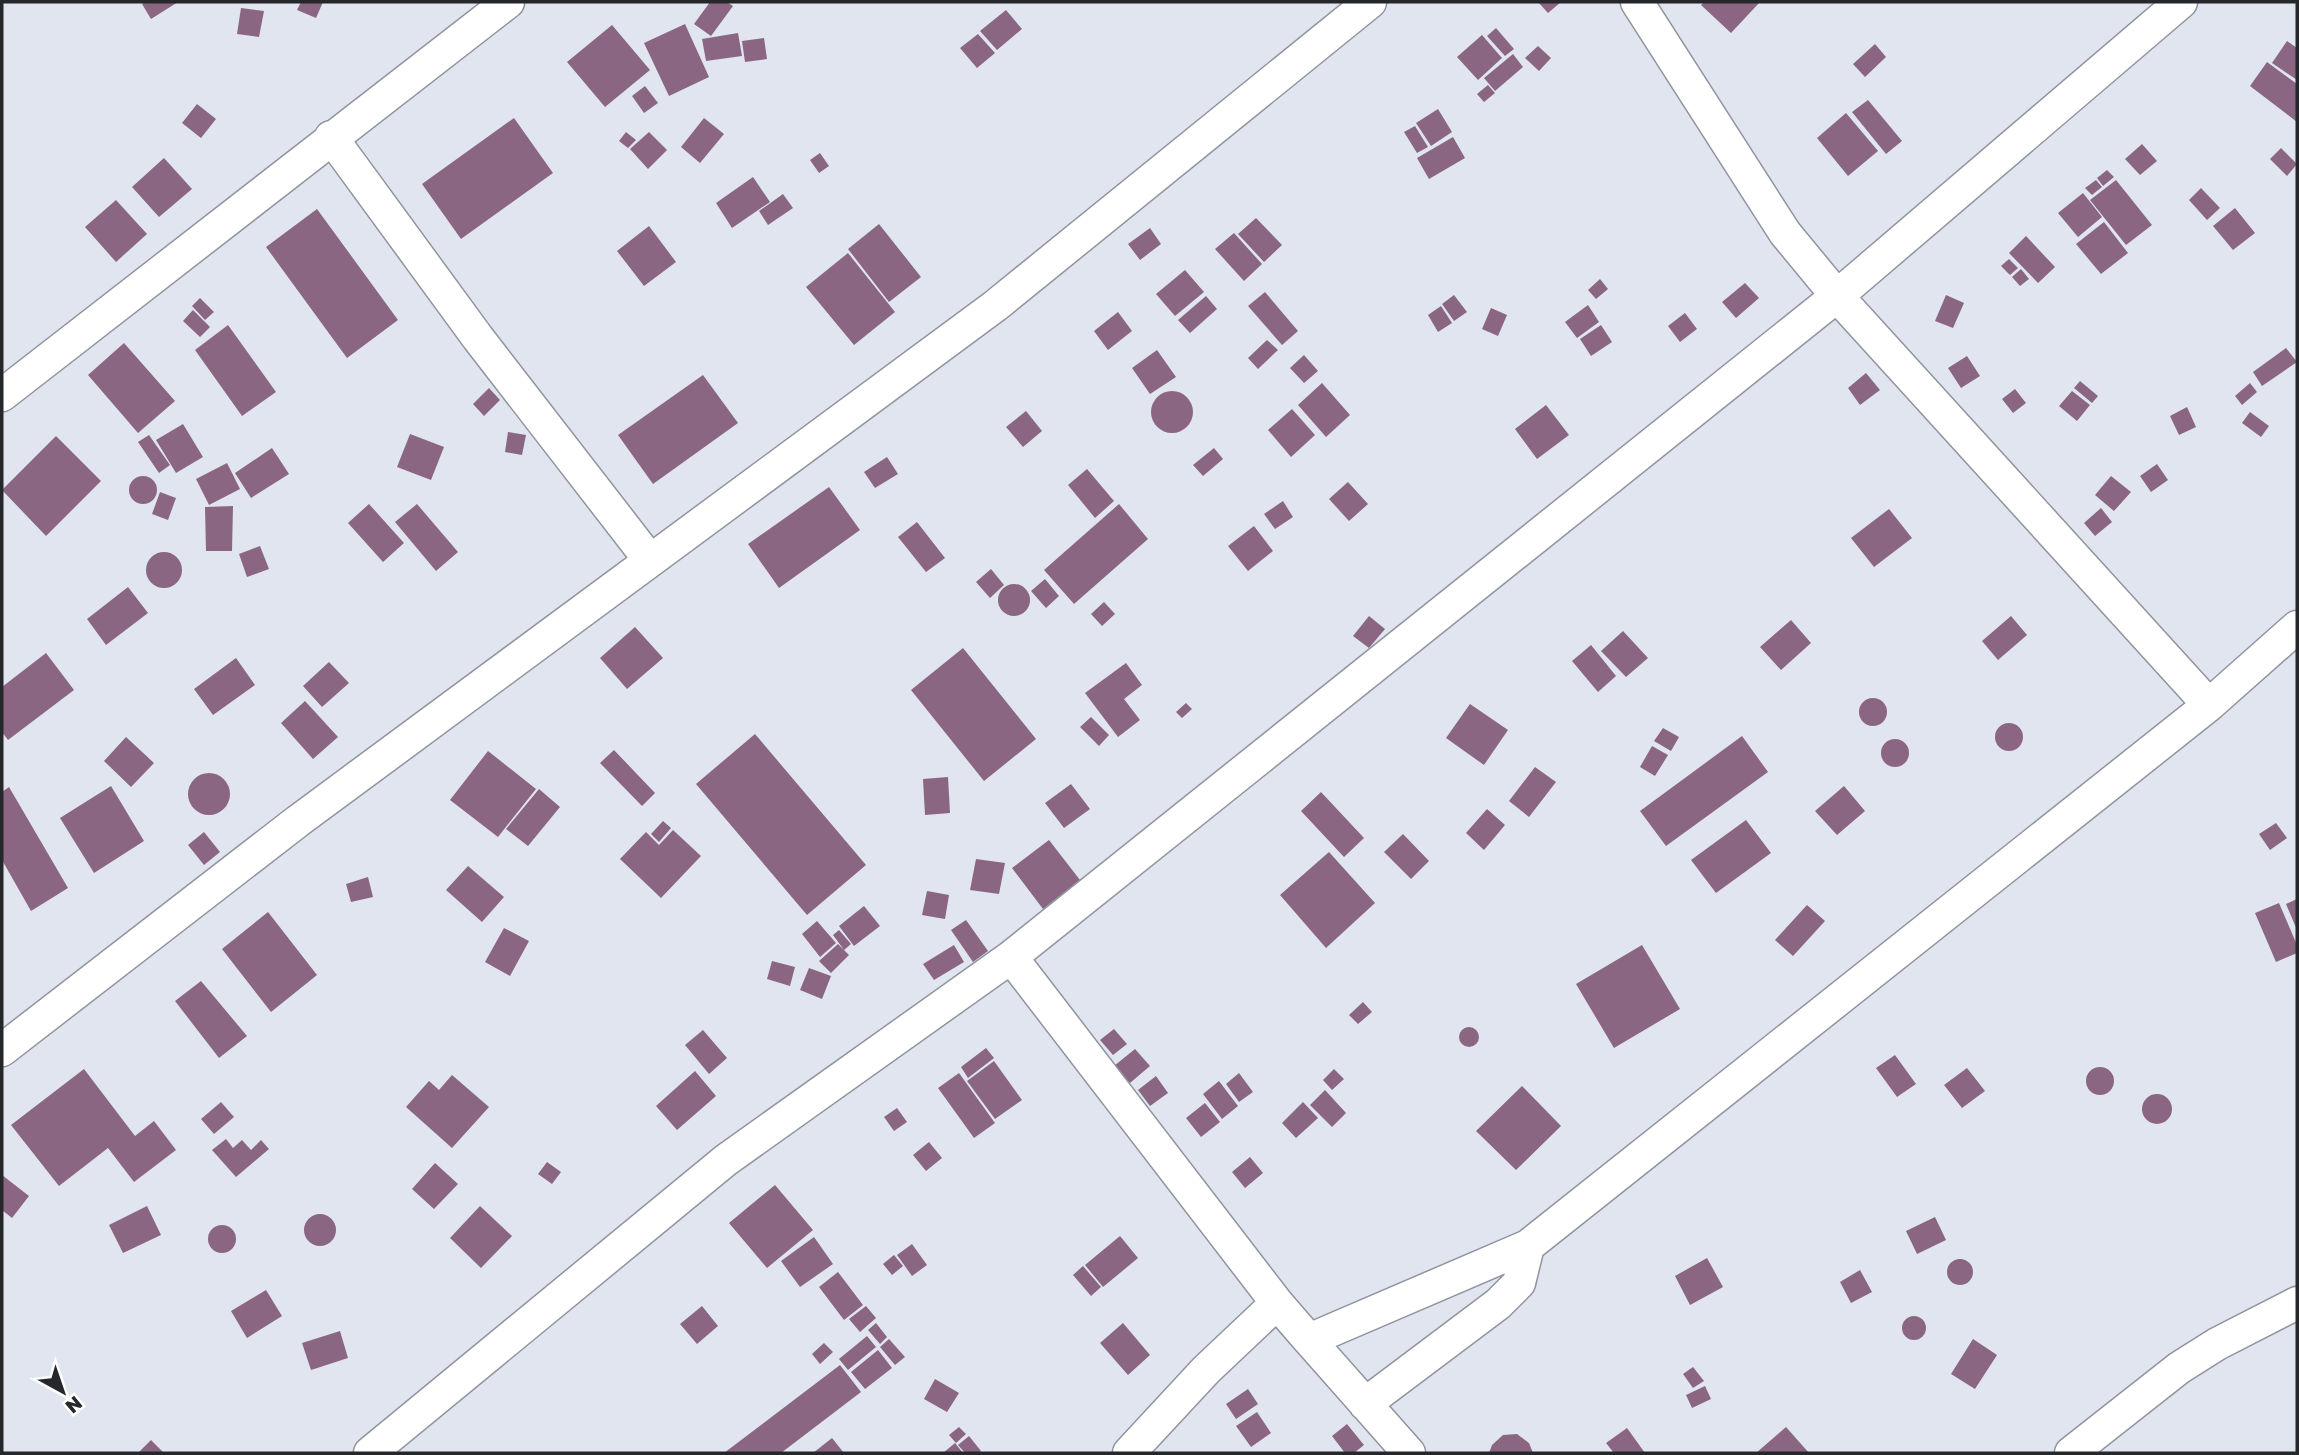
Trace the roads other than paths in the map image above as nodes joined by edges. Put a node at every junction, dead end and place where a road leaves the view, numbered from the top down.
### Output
1 (508, 2) edge
2 (1370, 2) edge
3 (1637, 2) edge
4 (2181, 2) edge
5 (331, 137) junction
6 (1837, 296) junction
7 (2, 395) edge
8 (649, 559) junction
9 (2297, 627) edge
10 (2208, 705) junction
11 (1011, 957) junction
12 (2, 1050) edge
13 (1528, 1246) junction
14 (1278, 1303) junction
15 (2297, 1303) edge
16 (1309, 1340) junction
17 (1365, 1404) junction
18 (370, 1453) edge
19 (1129, 1453) edge
20 (1409, 1453) edge
21 (2071, 1453) edge

1 - 5 street
2 - 8 street
3 - 6 street
4 - 6 street
5 - 7 street
5 - 8 street
6 - 10 street
6 - 11 street
8 - 12 street
9 - 10 street
10 - 13 street
11 - 14 street
11 - 18 street
13 - 16 street
13 - 17 street
14 - 16 street
14 - 19 street
15 - 21 street
16 - 17 street
17 - 20 street

